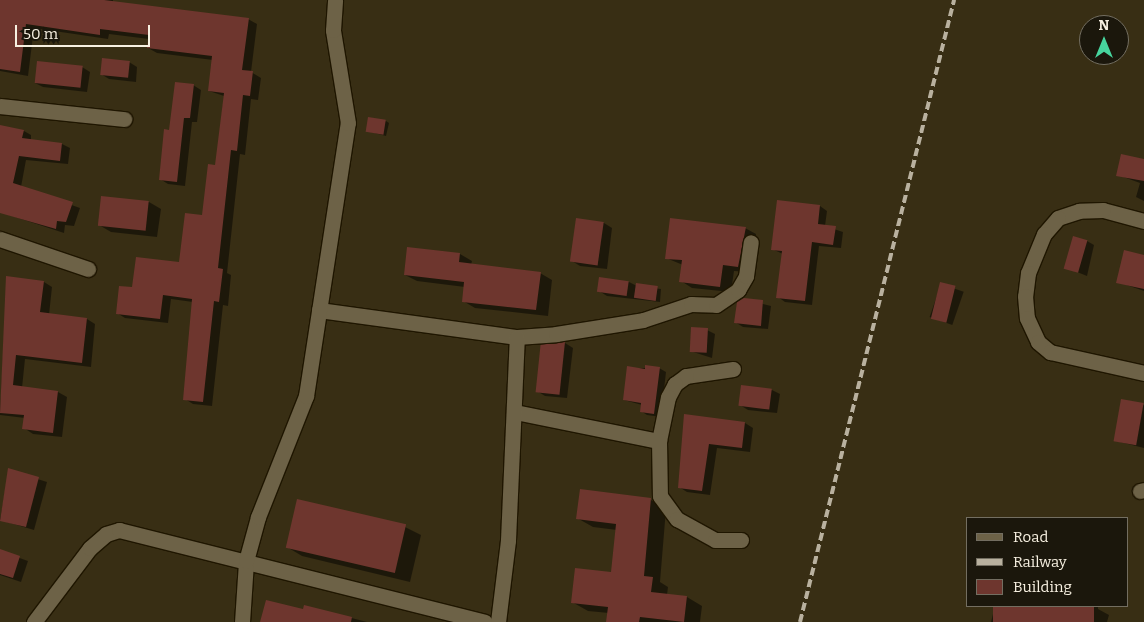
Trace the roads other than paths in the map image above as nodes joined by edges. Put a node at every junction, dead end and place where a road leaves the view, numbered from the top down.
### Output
1 (335, 0) edge
2 (0, 106) edge
3 (124, 119) dead end
4 (1144, 221) edge
5 (0, 239) edge
6 (751, 242) dead end
7 (88, 269) dead end
8 (319, 310) junction
9 (517, 337) junction
10 (733, 369) dead end
11 (1144, 372) edge
12 (515, 412) junction
13 (659, 441) junction
14 (741, 540) dead end
15 (246, 561) junction
16 (34, 622) edge
17 (242, 622) edge
18 (485, 622) edge
19 (498, 622) edge

1 - 8 street
2 - 3 street
4 - 11 street
5 - 7 street
6 - 9 street
8 - 9 street
8 - 15 street
9 - 12 street
10 - 13 street
12 - 13 street
12 - 19 street
13 - 14 street
15 - 16 street
15 - 17 street
15 - 18 street

